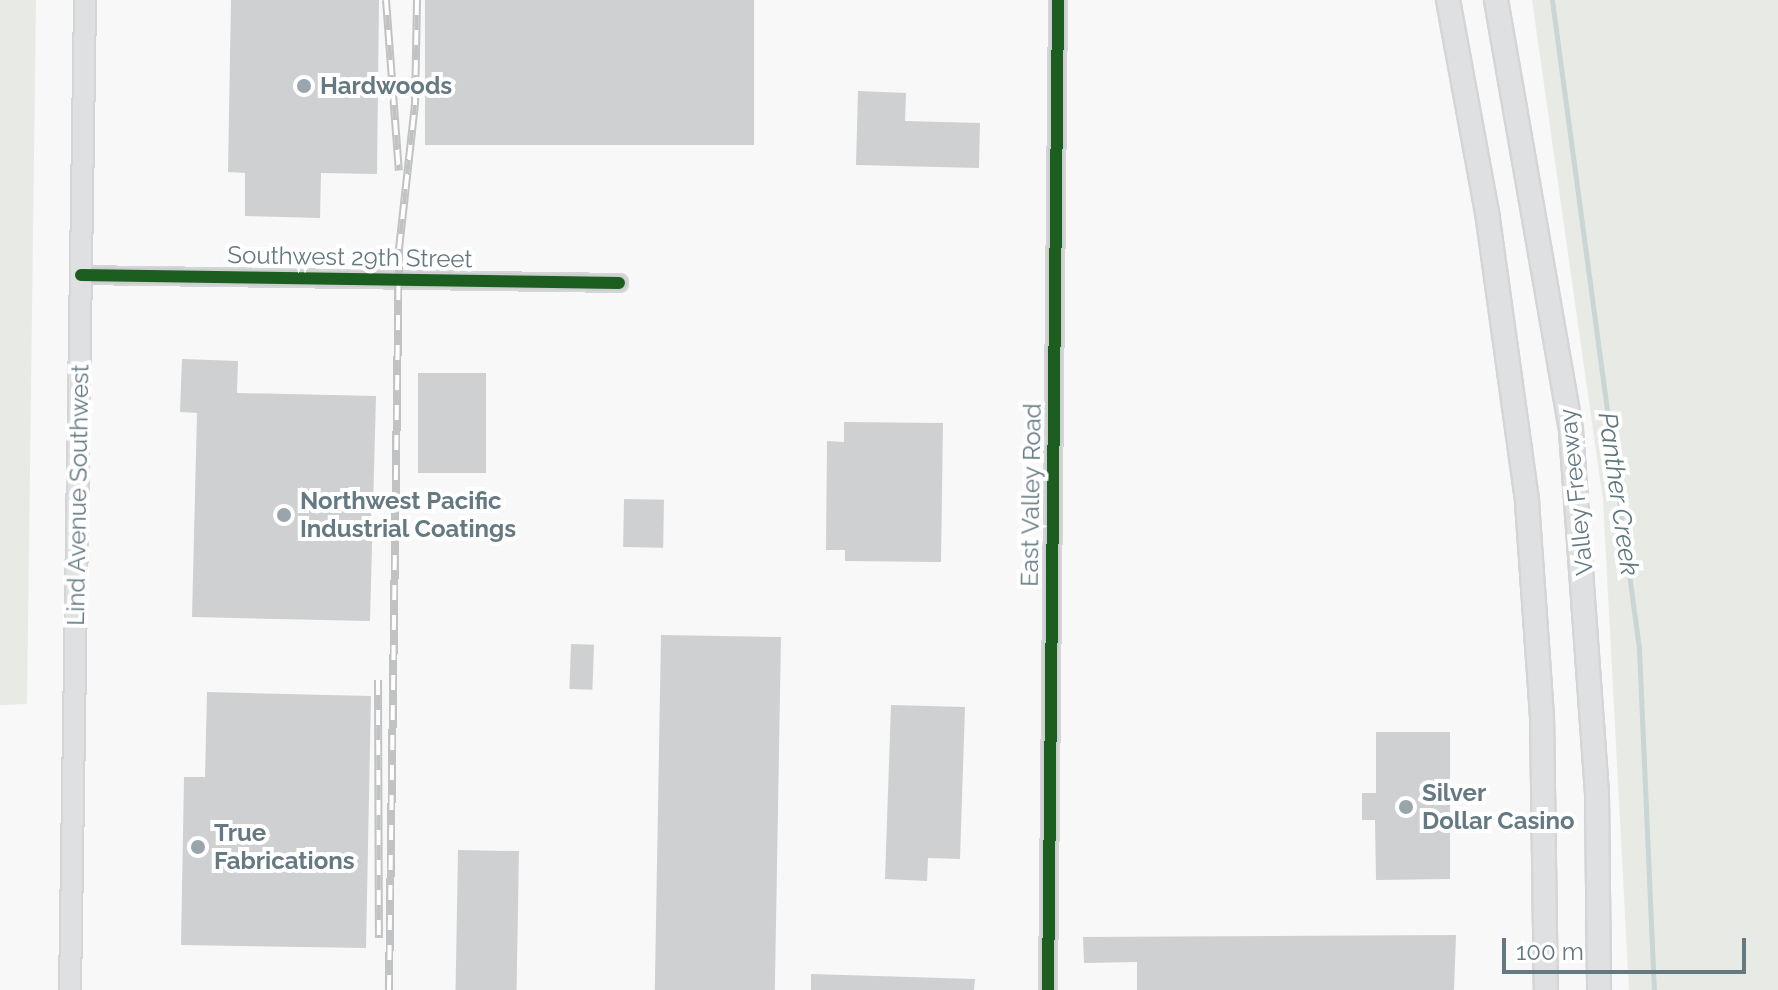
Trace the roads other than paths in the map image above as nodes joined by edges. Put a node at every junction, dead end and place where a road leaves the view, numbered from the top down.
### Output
1 (85, 0) edge
2 (1058, 0) edge
3 (1448, 0) edge
4 (1496, 0) edge
5 (81, 275) junction
6 (619, 283) dead end
7 (1557, 361) junction
8 (70, 990) edge
9 (1048, 990) edge
10 (1546, 990) edge
11 (1586, 990) edge
12 (1599, 990) edge

1 - 5 main road, Lind Avenue Southwest
2 - 9 street, East Valley Road
3 - 10 highway, Valley Freeway
4 - 7 highway, Valley Freeway
5 - 6 street, Southwest 29th Street
5 - 8 main road, Lind Avenue Southwest
7 - 11 highway
7 - 12 highway, Valley Freeway

